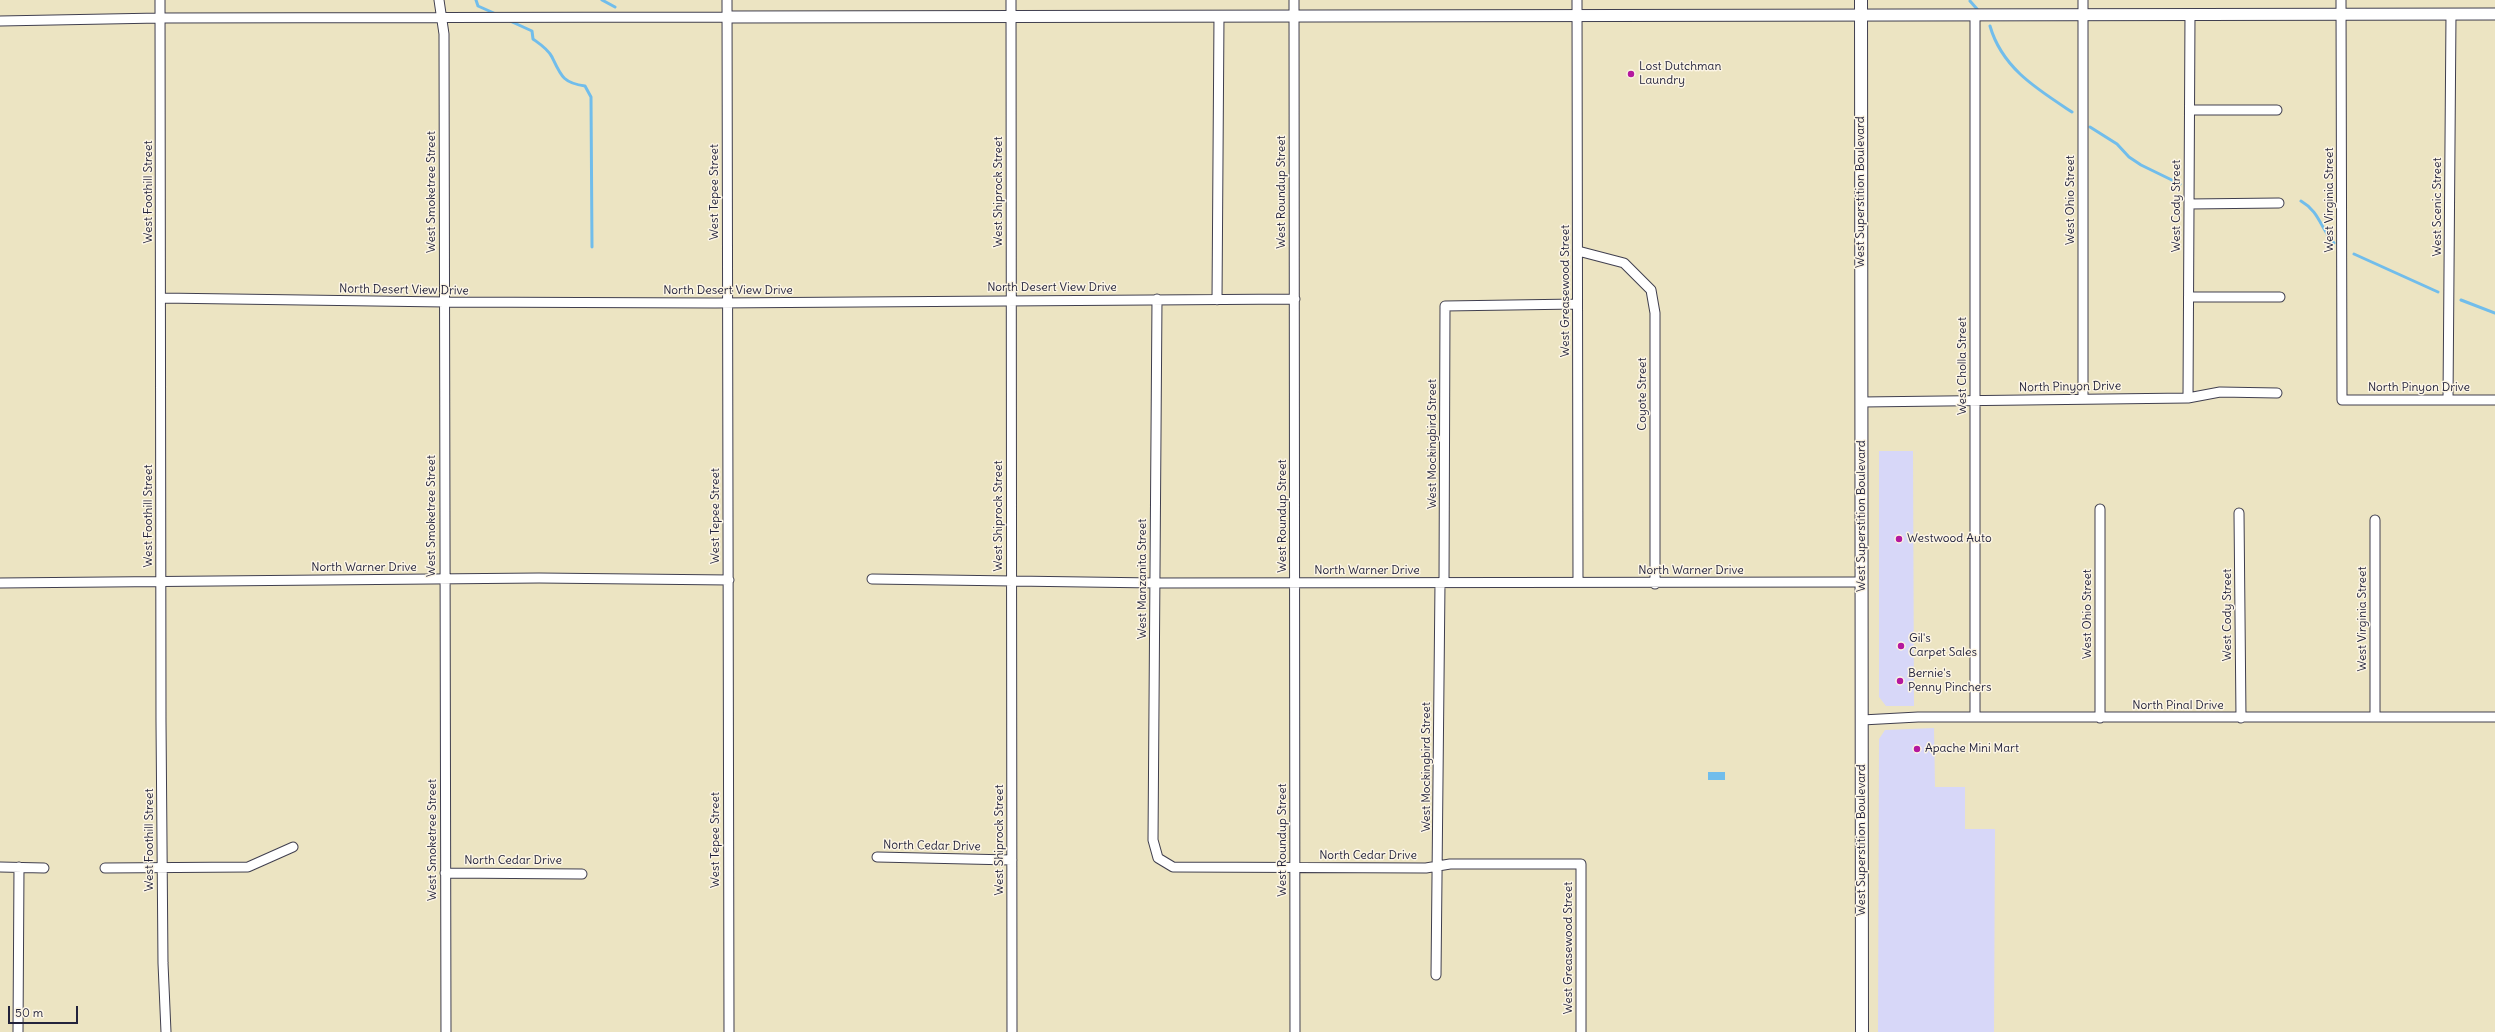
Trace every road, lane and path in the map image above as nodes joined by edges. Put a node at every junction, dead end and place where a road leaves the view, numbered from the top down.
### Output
1 (160, 0) edge
2 (439, 0) edge
3 (726, 0) edge
4 (1011, 0) edge
5 (1294, 0) edge
6 (1577, 0) edge
7 (1861, 0) edge
8 (2083, 0) edge
9 (2342, 0) edge
10 (2083, 14) junction
11 (2190, 14) junction
12 (2342, 14) junction
13 (2451, 14) junction
14 (2495, 14) edge
15 (1861, 15) junction
16 (1975, 15) junction
17 (1010, 16) junction
18 (1219, 16) junction
19 (1294, 16) junction
20 (1577, 16) junction
21 (441, 17) junction
22 (726, 17) junction
23 (160, 18) junction
24 (0, 21) edge
25 (2190, 110) junction
26 (2277, 110) dead end
27 (2278, 203) dead end
28 (2190, 204) junction
29 (1578, 251) junction
30 (2189, 297) junction
31 (2280, 297) dead end
32 (161, 298) junction
33 (1010, 299) junction
34 (1294, 299) junction
35 (1157, 300) junction
36 (1218, 300) junction
37 (445, 302) junction
38 (728, 303) junction
39 (1577, 304) junction
40 (2277, 393) dead end
41 (2188, 398) junction
42 (2083, 399) junction
43 (1975, 400) junction
44 (2342, 400) joint
45 (2448, 400) junction
46 (2495, 400) edge
47 (1862, 402) junction
48 (2100, 509) dead end
49 (2239, 513) dead end
50 (2375, 520) dead end
51 (872, 579) dead end
52 (444, 580) junction
53 (729, 580) junction
54 (161, 581) junction
55 (1011, 582) junction
56 (1155, 582) junction
57 (1442, 582) junction
58 (1578, 582) junction
59 (1862, 582) junction
60 (0, 583) edge
61 (1295, 583) junction
62 (1655, 584) junction
63 (1976, 717) junction
64 (2375, 717) junction
65 (2495, 717) edge
66 (2100, 718) junction
67 (2241, 718) junction
68 (1862, 720) junction
69 (292, 847) dead end
70 (877, 857) dead end
71 (1158, 858) joint
72 (1012, 860) junction
73 (1581, 864) joint
74 (162, 866) junction
75 (1438, 866) junction
76 (18, 867) junction
77 (0, 868) edge
78 (44, 868) dead end
79 (105, 868) dead end
80 (1295, 868) junction
81 (445, 873) junction
82 (582, 874) dead end
83 (1436, 975) dead end
84 (18, 1032) edge
85 (166, 1032) edge
86 (446, 1032) edge
87 (728, 1032) edge
88 (1012, 1032) edge
89 (1295, 1032) edge
90 (1581, 1032) edge
91 (1862, 1032) edge

1 - 23 street, West Foothill Street
2 - 21 street, West Smoketree Street
3 - 22 street, West Tepee Street
4 - 17 street, West Shiprock Street
5 - 19 street, West Roundup Street
6 - 20 street, West Greasewood Street
7 - 15 main road, West Superstition Boulevard
8 - 10 street, West Ohio Street
9 - 12 street, West Virginia Street
10 - 11 street
10 - 16 street
10 - 42 street, West Ohio Street
11 - 12 street
11 - 25 street, West Cody Street
12 - 13 street
12 - 44 street, West Virginia Street
13 - 14 street
13 - 45 street, West Scenic Street
15 - 16 street
15 - 20 street
15 - 47 main road, West Superstition Boulevard
16 - 43 street, West Cholla Street
17 - 18 street
17 - 22 street
17 - 33 street, West Shiprock Street
18 - 19 street
18 - 36 street
19 - 20 street
19 - 34 street, West Roundup Street
20 - 29 street, West Greasewood Street
21 - 22 street
21 - 23 street
21 - 37 street, West Smoketree Street
22 - 38 street, West Tepee Street
23 - 24 street
23 - 32 street, West Foothill Street
25 - 26 street
25 - 28 street, West Cody Street
27 - 28 street
28 - 30 street, West Cody Street
29 - 39 street, West Greasewood Street
29 - 62 street, Coyote Street
30 - 31 street
30 - 41 street, West Cody Street
32 - 37 street, North Desert View Drive
32 - 54 street, West Foothill Street
33 - 35 street, North Desert View Drive
33 - 38 street, North Desert View Drive
33 - 55 street, West Shiprock Street
34 - 36 street, North Desert View Drive
34 - 61 street, West Roundup Street
35 - 36 street, North Desert View Drive
35 - 56 street, West Manzanita Street
37 - 38 street, North Desert View Drive
37 - 52 street, West Smoketree Street
38 - 53 street, West Tepee Street
39 - 57 street, West Mockingbird Street
39 - 58 street, West Greasewood Street
40 - 41 street, North Pinyon Drive
41 - 42 street, North Pinyon Drive
42 - 43 street, North Pinyon Drive
43 - 47 street, North Pinyon Drive
43 - 63 street, West Cholla Street
44 - 45 street, North Pinyon Drive
45 - 46 street, North Pinyon Drive
47 - 59 main road, West Superstition Boulevard
48 - 66 street, West Ohio Street
49 - 67 street, West Cody Street
50 - 64 street, West Virginia Street
51 - 55 street, North Warner Drive
52 - 53 street, North Warner Drive
52 - 54 street, North Warner Drive
52 - 81 street, West Smoketree Street
53 - 87 street, West Tepee Street
54 - 60 street, North Warner Drive
54 - 74 street, West Foothill Street
55 - 56 street, North Warner Drive
55 - 72 street, West Shiprock Street
56 - 61 street, North Warner Drive
56 - 71 street, West Manzanita Street
57 - 58 street, North Warner Drive
57 - 61 street, North Warner Drive
57 - 75 street, West Mockingbird Street
58 - 62 street, North Warner Drive
59 - 62 street, North Warner Drive
59 - 68 main road, West Superstition Boulevard
61 - 80 street, West Roundup Street
63 - 66 street, North Pinal Drive
63 - 68 street, North Pinal Drive
64 - 65 street, North Pinal Drive
64 - 67 street, North Pinal Drive
66 - 67 street, North Pinal Drive
68 - 91 main road, West Superstition Boulevard
69 - 74 street
70 - 72 street, North Cedar Drive
71 - 80 street, North Cedar Drive
72 - 88 street, West Shiprock Street
73 - 75 street, North Cedar Drive
73 - 90 street, West Greasewood Street
74 - 79 street
74 - 85 street, West Foothill Street
75 - 80 street, North Cedar Drive
75 - 83 street, West Mockingbird Street
76 - 77 street
76 - 78 street
76 - 84 street
80 - 89 street, West Roundup Street
81 - 82 street, North Cedar Drive
81 - 86 street, West Smoketree Street

